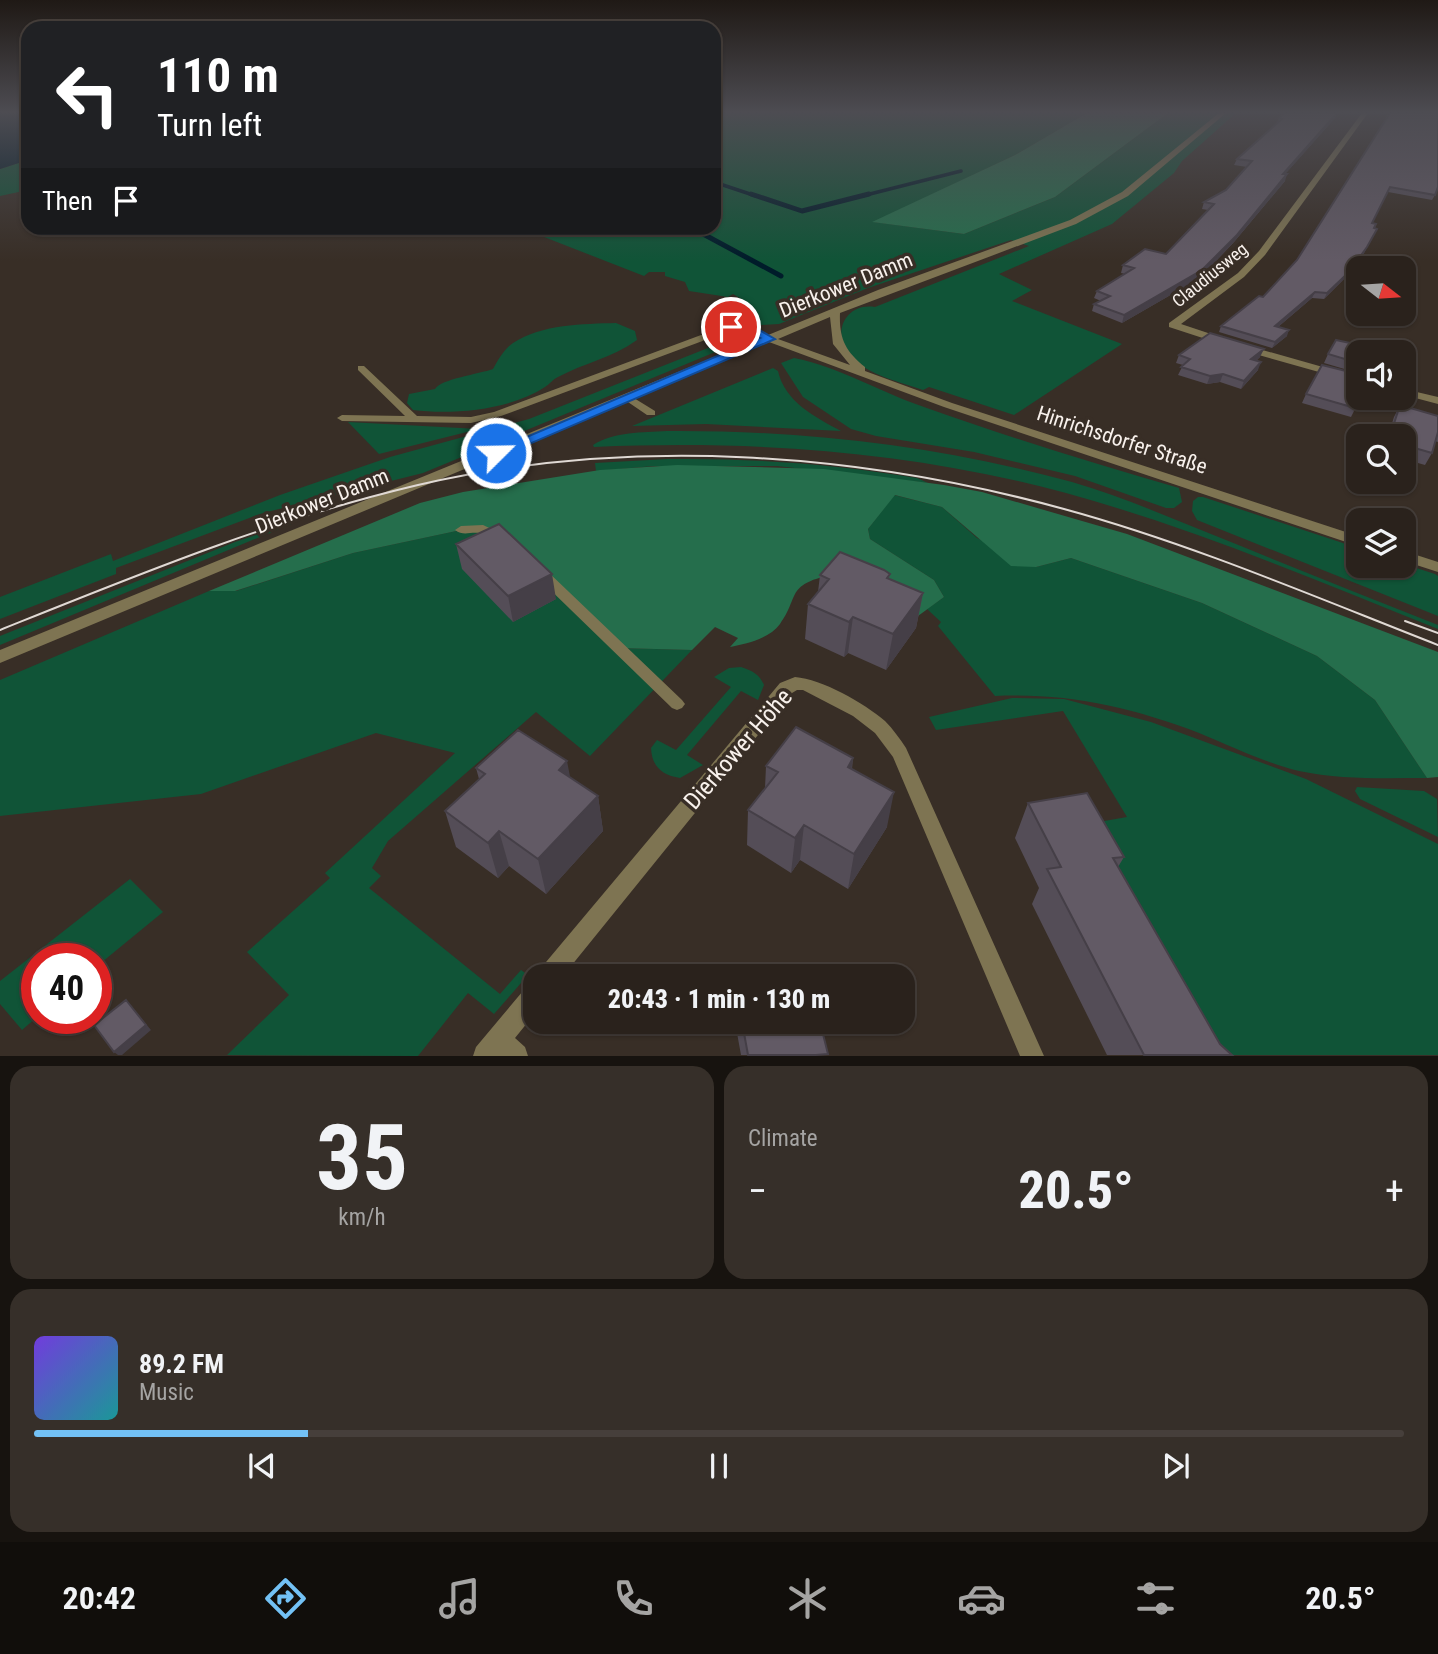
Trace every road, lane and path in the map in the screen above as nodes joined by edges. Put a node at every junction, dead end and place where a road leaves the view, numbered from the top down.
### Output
1 (1165, 162) edge
2 (1328, 162) edge
3 (835, 311) junction
4 (769, 339) junction
5 (361, 368) dead end
6 (1346, 376) edge
7 (873, 378) junction
8 (1416, 395) edge
9 (629, 398) junction
10 (1438, 401) edge
11 (651, 413) dead end
12 (342, 418) dead end
13 (414, 419) junction
14 (461, 530) dead end
15 (1346, 537) edge
16 (509, 544) edge
17 (1416, 560) edge
18 (528, 561) edge
19 (1438, 567) edge
20 (0, 657) edge
21 (677, 704) dead end
22 (559, 964) edge
23 (523, 1009) edge
24 (491, 1047) edge
25 (516, 1055) edge
26 (1032, 1055) edge

1 - 3 street, Dierkower Damm
2 - 6 street, Claudiusweg
3 - 4 street, Dierkower Damm
3 - 7 street, Hinrichsdorfer Straße
4 - 7 street, Hinrichsdorfer Straße
4 - 9 street, Dierkower Damm
4 - 13 lane
5 - 13 lane
7 - 15 street, Hinrichsdorfer Straße
8 - 10 street
9 - 11 lane
9 - 20 street, Dierkower Damm
12 - 13 lane
14 - 16 lane
17 - 19 street
18 - 21 lane
22 - 26 street, Dierkower Höhe
23 - 24 street
24 - 25 street

